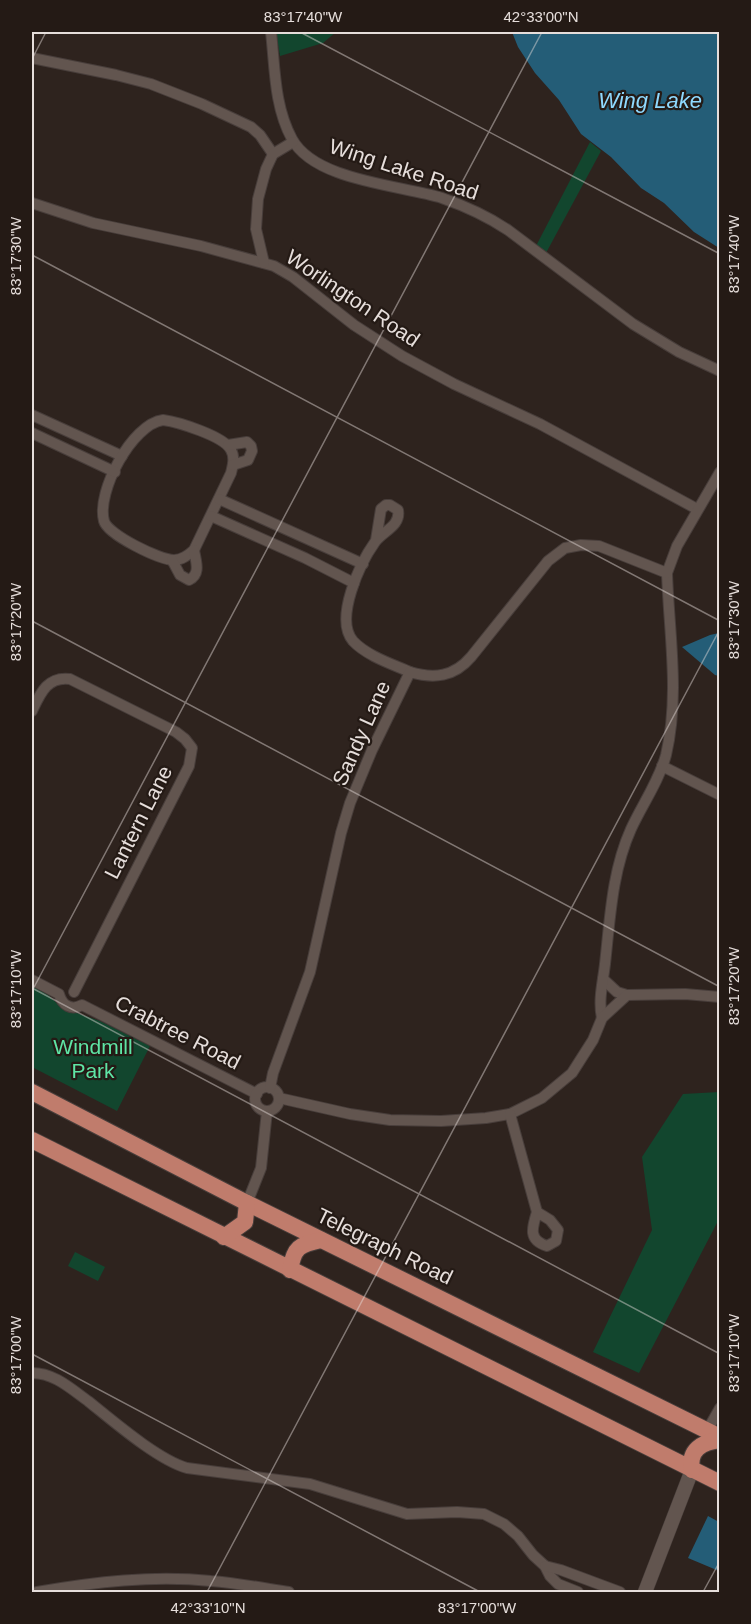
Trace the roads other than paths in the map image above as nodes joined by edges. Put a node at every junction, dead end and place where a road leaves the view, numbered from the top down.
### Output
1 (271, 32) edge
2 (32, 58) edge
3 (293, 142) junction
4 (273, 154) junction
5 (32, 203) edge
6 (264, 263) junction
7 (720, 371) edge
8 (32, 415) edge
9 (32, 433) edge
10 (228, 445) junction
11 (118, 464) junction
12 (233, 465) junction
13 (720, 472) edge
14 (215, 508) junction
15 (698, 509) junction
16 (376, 540) dead end
17 (194, 550) junction
18 (172, 560) junction
19 (363, 564) junction
20 (667, 573) junction
21 (354, 584) junction
22 (410, 672) junction
23 (32, 711) edge
24 (662, 766) junction
25 (720, 795) edge
26 (603, 979) junction
27 (32, 980) edge
28 (74, 992) junction
29 (59, 994) junction
30 (627, 995) junction
31 (720, 997) edge
32 (82, 1005) junction
33 (602, 1018) junction
34 (270, 1088) junction
35 (32, 1092) edge
36 (256, 1094) junction
37 (279, 1098) junction
38 (267, 1111) junction
39 (510, 1114) junction
40 (32, 1140) edge
41 (247, 1203) junction
42 (537, 1212) dead end
43 (224, 1237) junction
44 (321, 1239) junction
45 (290, 1270) junction
46 (32, 1373) edge
47 (720, 1408) edge
48 (715, 1436) edge
49 (692, 1470) junction
50 (720, 1483) edge
51 (545, 1566) junction
52 (37, 1593) edge
53 (289, 1593) edge
54 (578, 1593) edge
55 (620, 1593) edge
56 (645, 1593) edge

1 - 3 street, Wing Lake Road
2 - 4 street
3 - 4 street
3 - 7 street, Wing Lake Road
4 - 6 street
5 - 6 street, Worlington Road
6 - 15 street, Worlington Road
8 - 11 street
9 - 11 street
10 - 11 street
10 - 12 street
10 - 12 street
11 - 18 street
12 - 14 street
13 - 15 street
14 - 17 street
14 - 19 street
14 - 21 street
15 - 20 street
16 - 19 street
17 - 18 street
17 - 18 street
19 - 21 street
20 - 22 street, Sandy Lane
20 - 24 street
21 - 22 street
22 - 34 street, Sandy Lane
23 - 28 street, Lantern Lane
24 - 25 street
24 - 26 street
26 - 30 street
26 - 33 street
27 - 29 street, Crabtree Road
28 - 29 street
28 - 32 street, Crabtree Road
29 - 32 street, Crabtree Road
30 - 31 street
30 - 33 street
32 - 36 street, Crabtree Road
33 - 39 street
34 - 36 street
34 - 37 street
35 - 41 highway, Telegraph Road
36 - 38 street
37 - 38 street
37 - 39 street
38 - 41 street
39 - 42 street
40 - 43 highway
41 - 43 highway
41 - 44 highway, Telegraph Road
43 - 45 highway
44 - 45 highway
44 - 48 highway, Telegraph Road
45 - 49 highway
46 - 51 street
47 - 48 street
48 - 49 highway
49 - 50 highway
49 - 56 street
51 - 54 street
51 - 55 street
52 - 53 street

